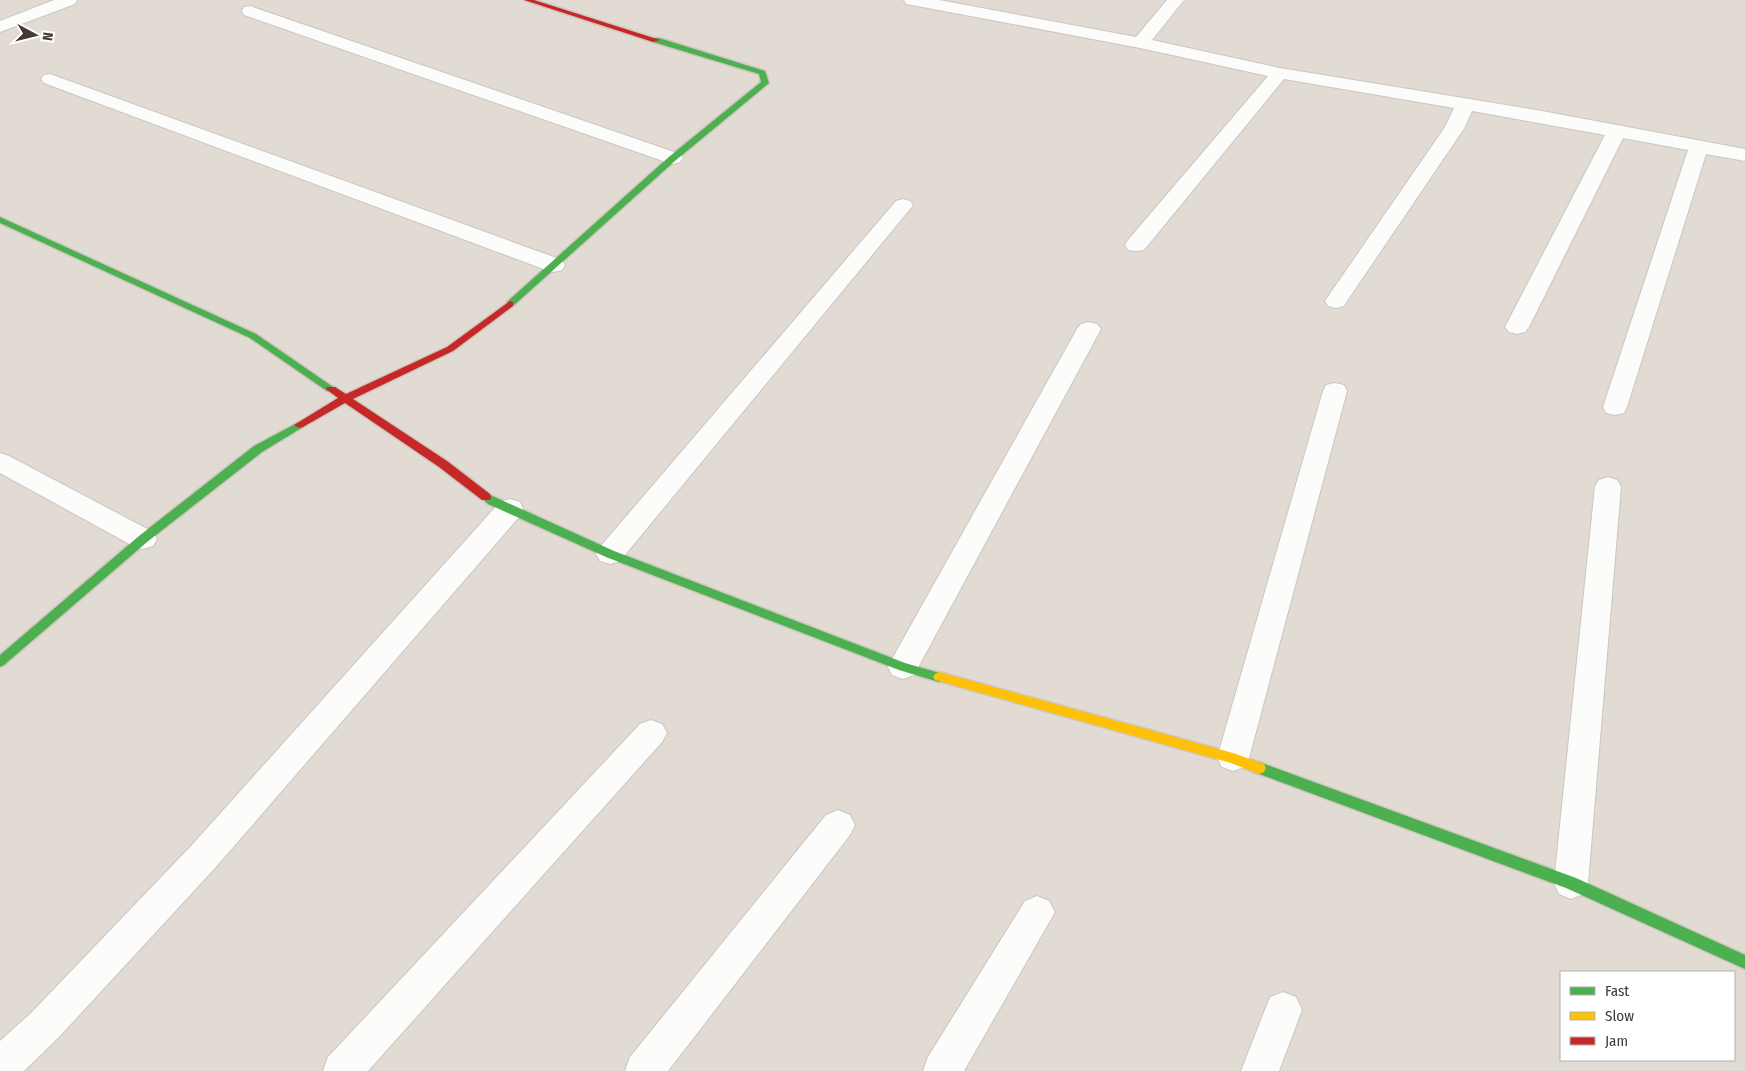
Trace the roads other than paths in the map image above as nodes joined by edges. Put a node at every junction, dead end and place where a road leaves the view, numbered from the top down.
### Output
1 (68, 0) edge
2 (527, 0) edge
3 (912, 0) edge
4 (1176, 0) edge
5 (250, 11) dead end
6 (0, 27) edge
7 (1140, 43) junction
8 (1280, 73) junction
9 (50, 79) dead end
10 (1465, 105) junction
11 (1617, 131) junction
12 (1699, 146) junction
13 (1745, 155) edge
14 (673, 158) junction
15 (903, 205) dead end
16 (0, 220) edge
17 (1136, 245) dead end
18 (554, 265) junction
19 (1336, 301) dead end
20 (1517, 327) dead end
21 (1089, 329) dead end
22 (1335, 391) dead end
23 (344, 399) junction
24 (1615, 407) dead end
25 (0, 462) edge
26 (1608, 486) dead end
27 (510, 509) junction
28 (143, 539) junction
29 (610, 554) junction
30 (0, 662) edge
31 (903, 667) junction
32 (651, 733) dead end
33 (1233, 758) junction
34 (838, 825) dead end
35 (1571, 883) junction
36 (1037, 912) dead end
37 (1745, 962) edge
38 (1283, 1010) dead end
39 (0, 1067) edge
40 (342, 1071) edge
41 (644, 1071) edge
42 (942, 1071) edge
43 (1260, 1071) edge

1 - 6 street
2 - 14 street
3 - 7 street
4 - 7 street
5 - 14 street
7 - 8 street
8 - 10 street
8 - 17 street
9 - 18 street
10 - 11 street
10 - 19 street
11 - 12 street
11 - 20 street
12 - 13 street
12 - 24 street
14 - 18 street
15 - 29 street
16 - 23 street
18 - 23 street
21 - 31 street
22 - 33 street
23 - 27 street
23 - 28 street
25 - 28 street
26 - 35 street
27 - 29 street
27 - 39 street
28 - 30 street
29 - 31 street
31 - 33 street
32 - 40 street
33 - 35 street
34 - 41 street
35 - 37 street
36 - 42 street
38 - 43 street

